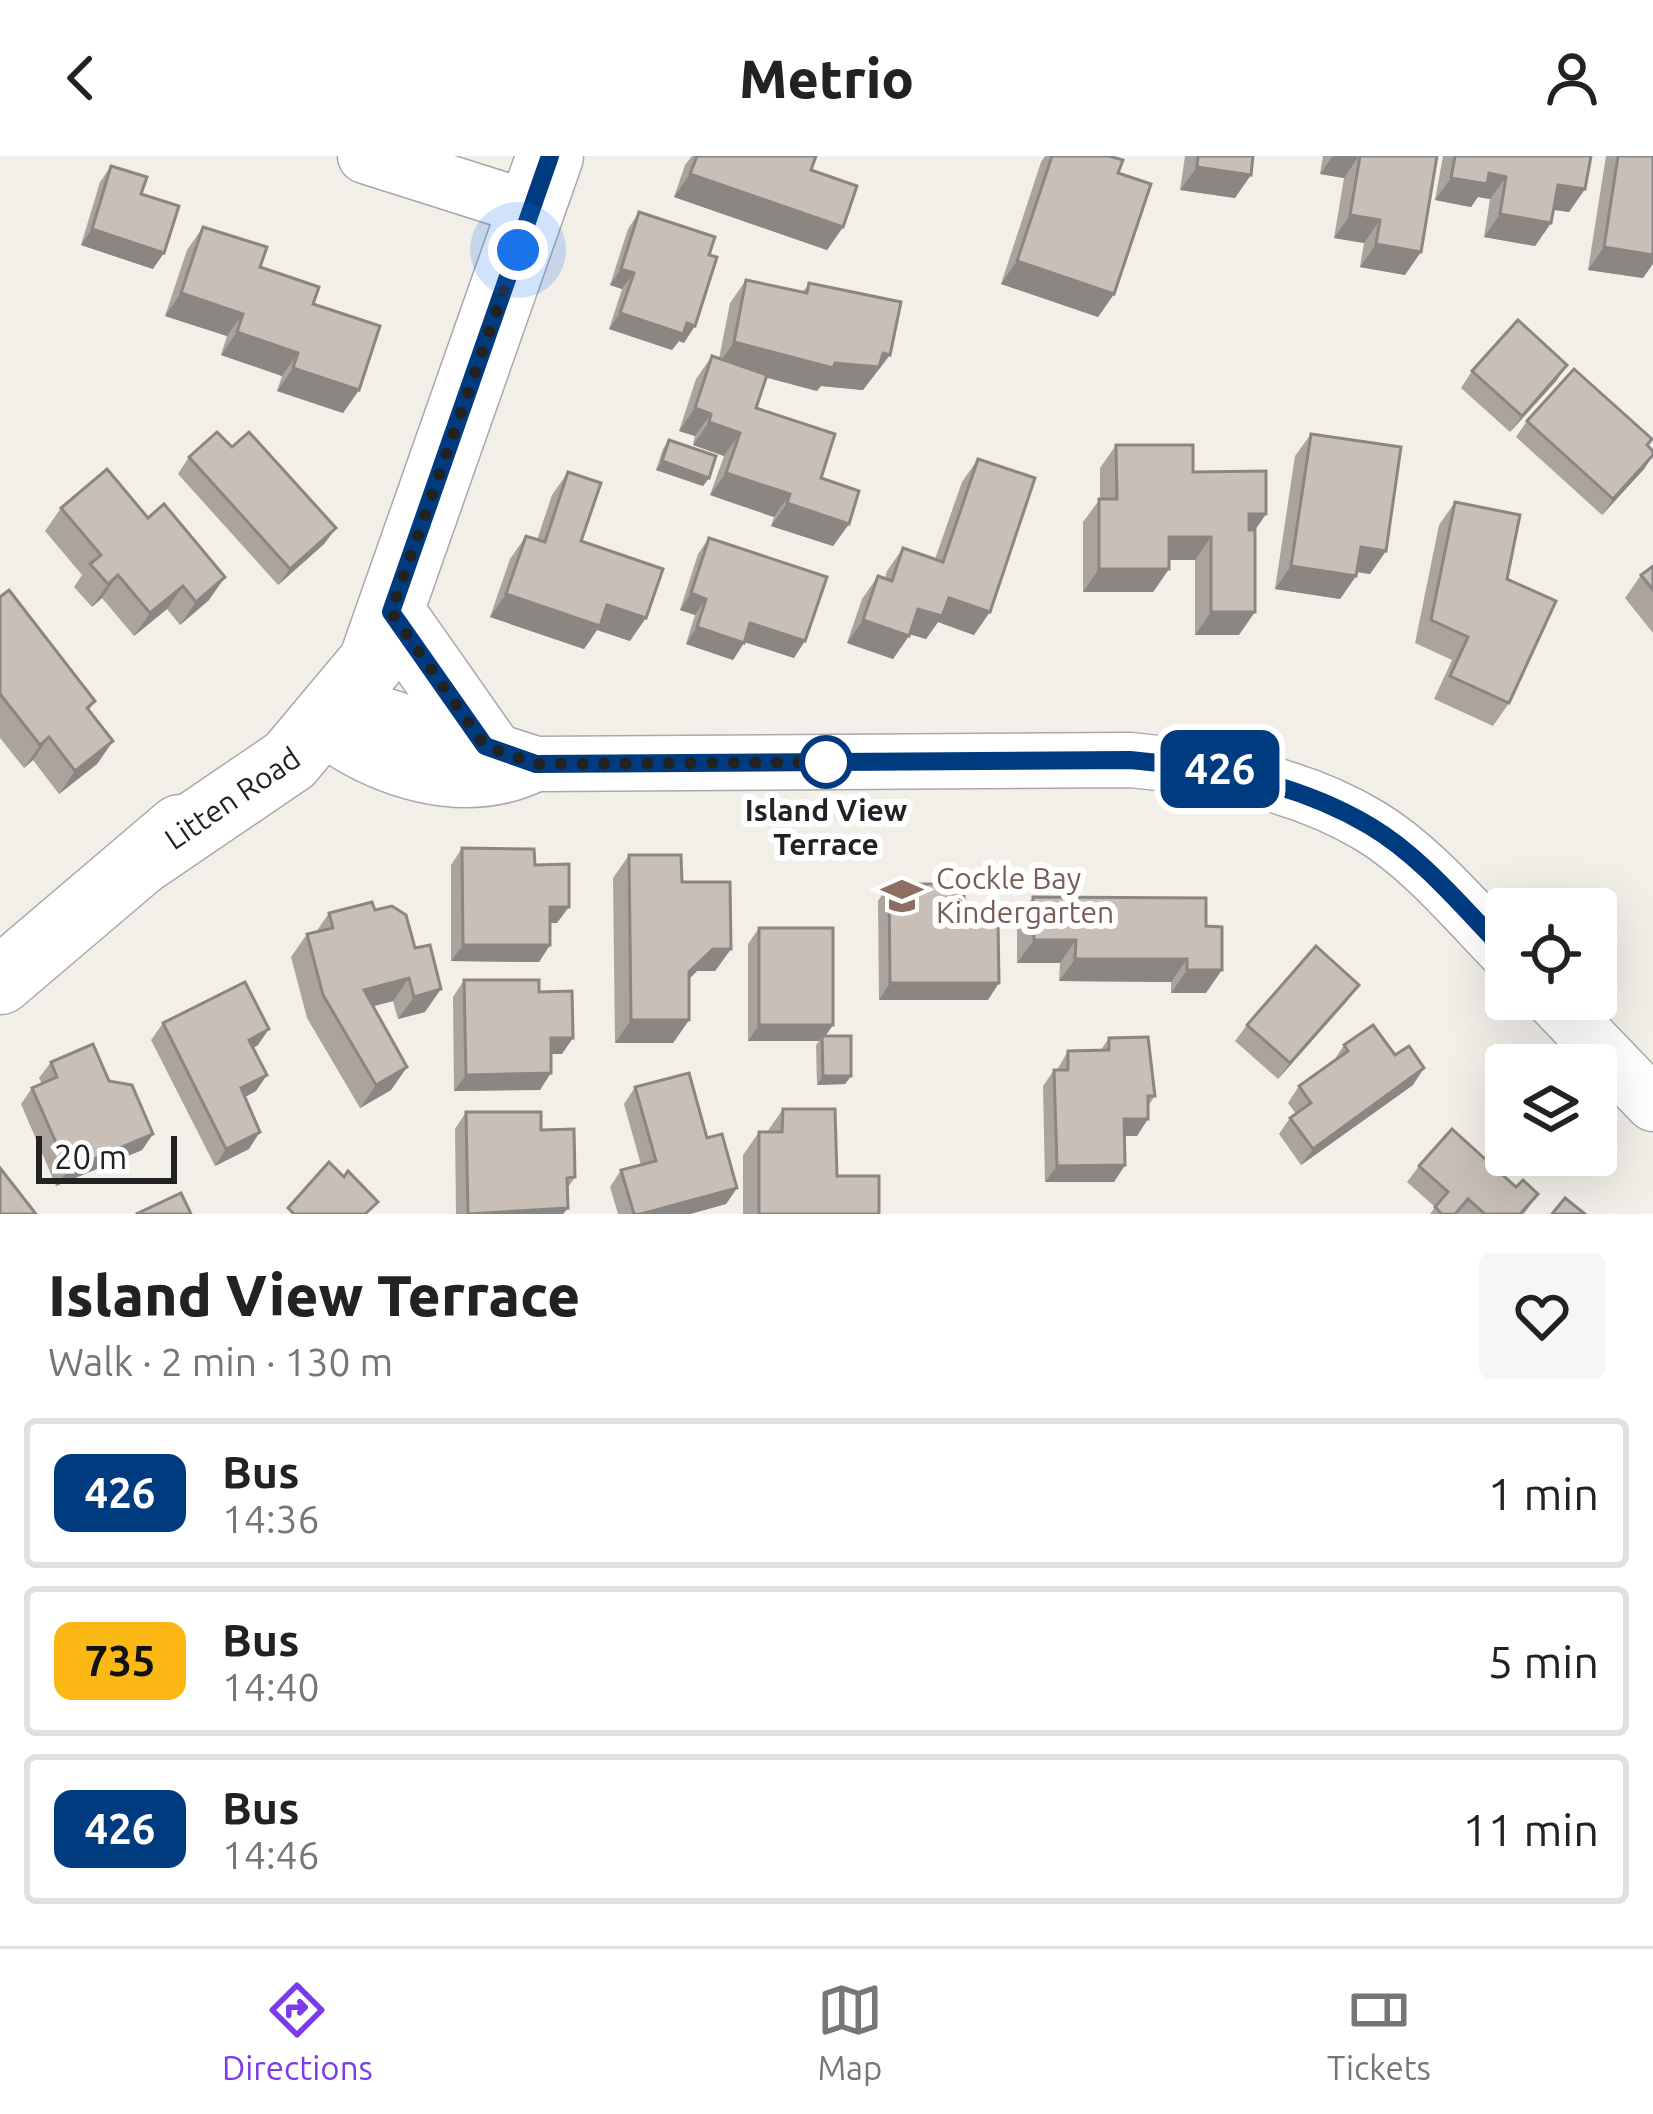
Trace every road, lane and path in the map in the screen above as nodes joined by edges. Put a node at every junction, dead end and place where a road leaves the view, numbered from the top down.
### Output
1 (365, 156) edge
2 (542, 183) edge
3 (391, 612) junction
4 (325, 720) junction
5 (510, 755) junction
6 (1485, 932) edge
7 (0, 981) edge
8 (1572, 1020) edge
9 (1653, 1104) edge

1 - 2 street
2 - 3 street
3 - 4 street
3 - 5 street
4 - 5 street
4 - 7 street, Litten Road
5 - 6 street
8 - 9 street

